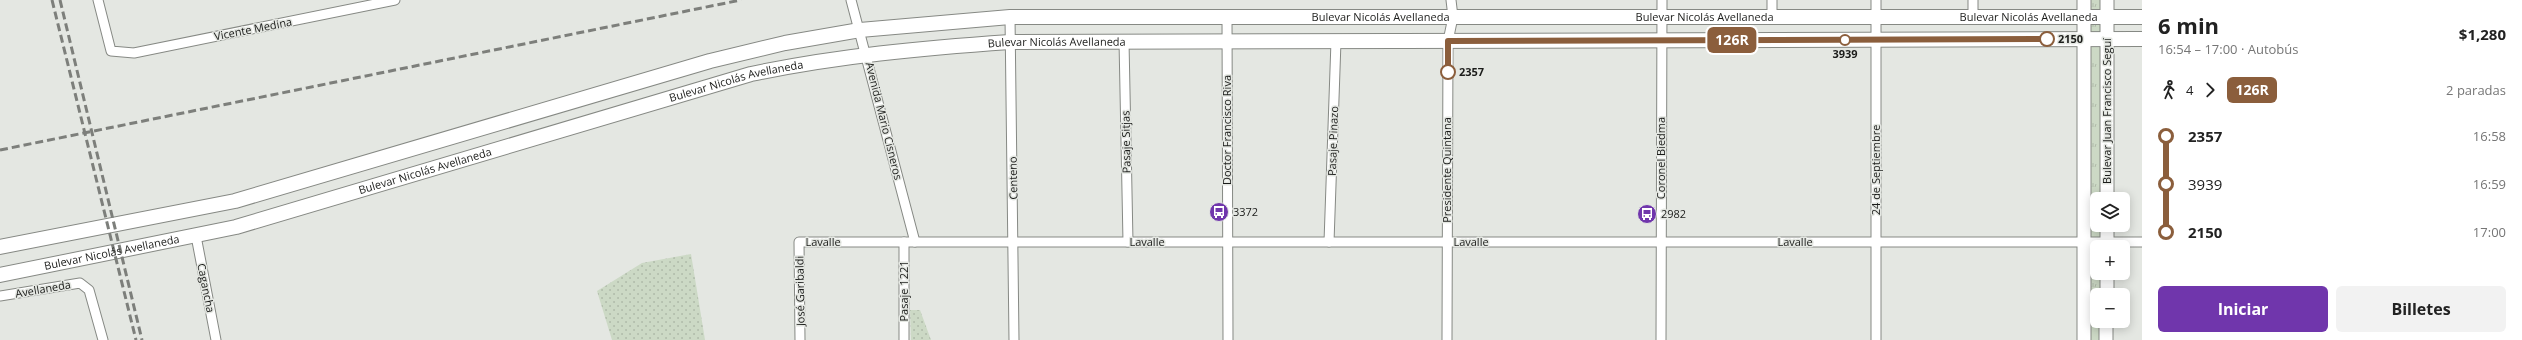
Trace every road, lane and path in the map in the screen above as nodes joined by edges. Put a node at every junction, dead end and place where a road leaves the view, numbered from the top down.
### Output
1 (98, 0) edge
2 (395, 0) edge
3 (851, 0) edge
4 (1451, 0) edge
5 (1662, 0) edge
6 (1772, 0) edge
7 (1876, 0) edge
8 (1973, 0) edge
9 (2084, 0) edge
10 (2107, 0) edge
11 (376, 2) edge
12 (1010, 17) junction
13 (1227, 17) junction
14 (1453, 17) junction
15 (1662, 17) junction
16 (1772, 17) junction
17 (1876, 17) junction
18 (1973, 17) junction
19 (2084, 17) junction
20 (2107, 17) junction
21 (2142, 17) edge
22 (860, 30) junction
23 (2084, 39) junction
24 (2107, 39) junction
25 (2142, 39) edge
26 (1662, 40) junction
27 (1876, 40) junction
28 (1124, 41) junction
29 (1228, 41) junction
30 (1336, 41) junction
31 (1448, 41) junction
32 (1010, 42) junction
33 (866, 54) junction
34 (2107, 192) edge
35 (196, 236) junction
36 (799, 242) joint
37 (904, 242) junction
38 (915, 242) junction
39 (1014, 242) junction
40 (1128, 242) junction
41 (1227, 242) junction
42 (1329, 242) junction
43 (1447, 242) junction
44 (1661, 242) junction
45 (1876, 242) junction
46 (2084, 242) junction
47 (2142, 242) edge
48 (2090, 243) edge
49 (2130, 243) edge
50 (0, 247) edge
51 (0, 275) edge
52 (0, 296) edge
53 (2106, 328) edge
54 (102, 340) edge
55 (216, 340) edge
56 (800, 340) edge
57 (904, 340) edge
58 (1014, 340) edge
59 (1228, 340) edge
60 (1447, 340) edge
61 (1661, 340) edge
62 (1876, 340) edge
63 (2084, 340) edge
64 (2106, 340) edge

1 - 11 street, Vicente Medina
2 - 11 street, Vicente Medina
3 - 22 street, Avenida Mario Cisneros
4 - 14 street, Presidente Quintana
5 - 15 street, Coronel Biedma
6 - 16 street
7 - 17 street, 24 de Septiembre
8 - 18 street
9 - 19 main road
10 - 20 main road, Bulevar Juan Francisco Seguí
12 - 13 main road, Bulevar Nicolás Avellaneda
12 - 22 main road, Bulevar Nicolás Avellaneda
12 - 32 street, Centeno
13 - 14 main road, Bulevar Nicolás Avellaneda
13 - 29 street, Doctor Francisco Riva
14 - 15 main road, Bulevar Nicolás Avellaneda
14 - 31 street, Presidente Quintana
15 - 16 main road, Bulevar Nicolás Avellaneda
15 - 26 street, Coronel Biedma
16 - 17 main road, Bulevar Nicolás Avellaneda
17 - 18 main road, Bulevar Nicolás Avellaneda
17 - 27 street, 24 de Septiembre
18 - 19 main road, Bulevar Nicolás Avellaneda
19 - 20 main road, Bulevar Nicolás Avellaneda
19 - 23 main road
20 - 21 main road, Bulevar Nicolás Avellaneda
20 - 24 main road, Bulevar Juan Francisco Seguí
22 - 33 street, Avenida Mario Cisneros
22 - 50 main road, Bulevar Nicolás Avellaneda
23 - 24 main road, Bulevar Nicolás Avellaneda
23 - 27 main road, Bulevar Nicolás Avellaneda
23 - 46 main road
24 - 25 main road, Bulevar Nicolás Avellaneda
24 - 34 main road, Bulevar Juan Francisco Seguí
26 - 27 main road, Bulevar Nicolás Avellaneda
26 - 31 main road, Bulevar Nicolás Avellaneda
26 - 44 street, Coronel Biedma
27 - 45 street, 24 de Septiembre
28 - 29 main road, Bulevar Nicolás Avellaneda
28 - 32 main road, Bulevar Nicolás Avellaneda
28 - 40 street, Pasaje Sitjas
29 - 30 main road, Bulevar Nicolás Avellaneda
29 - 41 street, Doctor Francisco Riva
30 - 31 main road, Bulevar Nicolás Avellaneda
30 - 42 street, Pasaje Pinazo
31 - 43 street, Presidente Quintana
32 - 33 main road, Bulevar Nicolás Avellaneda
32 - 39 street, Centeno
33 - 35 main road, Bulevar Nicolás Avellaneda
33 - 38 street, Avenida Mario Cisneros
35 - 51 main road, Bulevar Nicolás Avellaneda
35 - 55 street, Cagancha
36 - 37 street, Lavalle
36 - 56 street, José Garibaldi
37 - 38 street, Lavalle
37 - 57 street, Pasaje 1221
38 - 39 street, Lavalle
39 - 40 street, Lavalle
39 - 58 street, Centeno
40 - 41 street, Lavalle
41 - 42 street, Lavalle
41 - 59 street, Doctor Francisco Riva
42 - 43 street, Lavalle
43 - 44 street, Lavalle
43 - 60 street, Presidente Quintana
44 - 45 street, Lavalle
44 - 61 street, Coronel Biedma
45 - 46 street, Lavalle
45 - 62 street, 24 de Septiembre
46 - 48 street, Lavalle
46 - 63 main road
47 - 49 street, Lavalle
52 - 54 street, Avellaneda
53 - 64 main road

